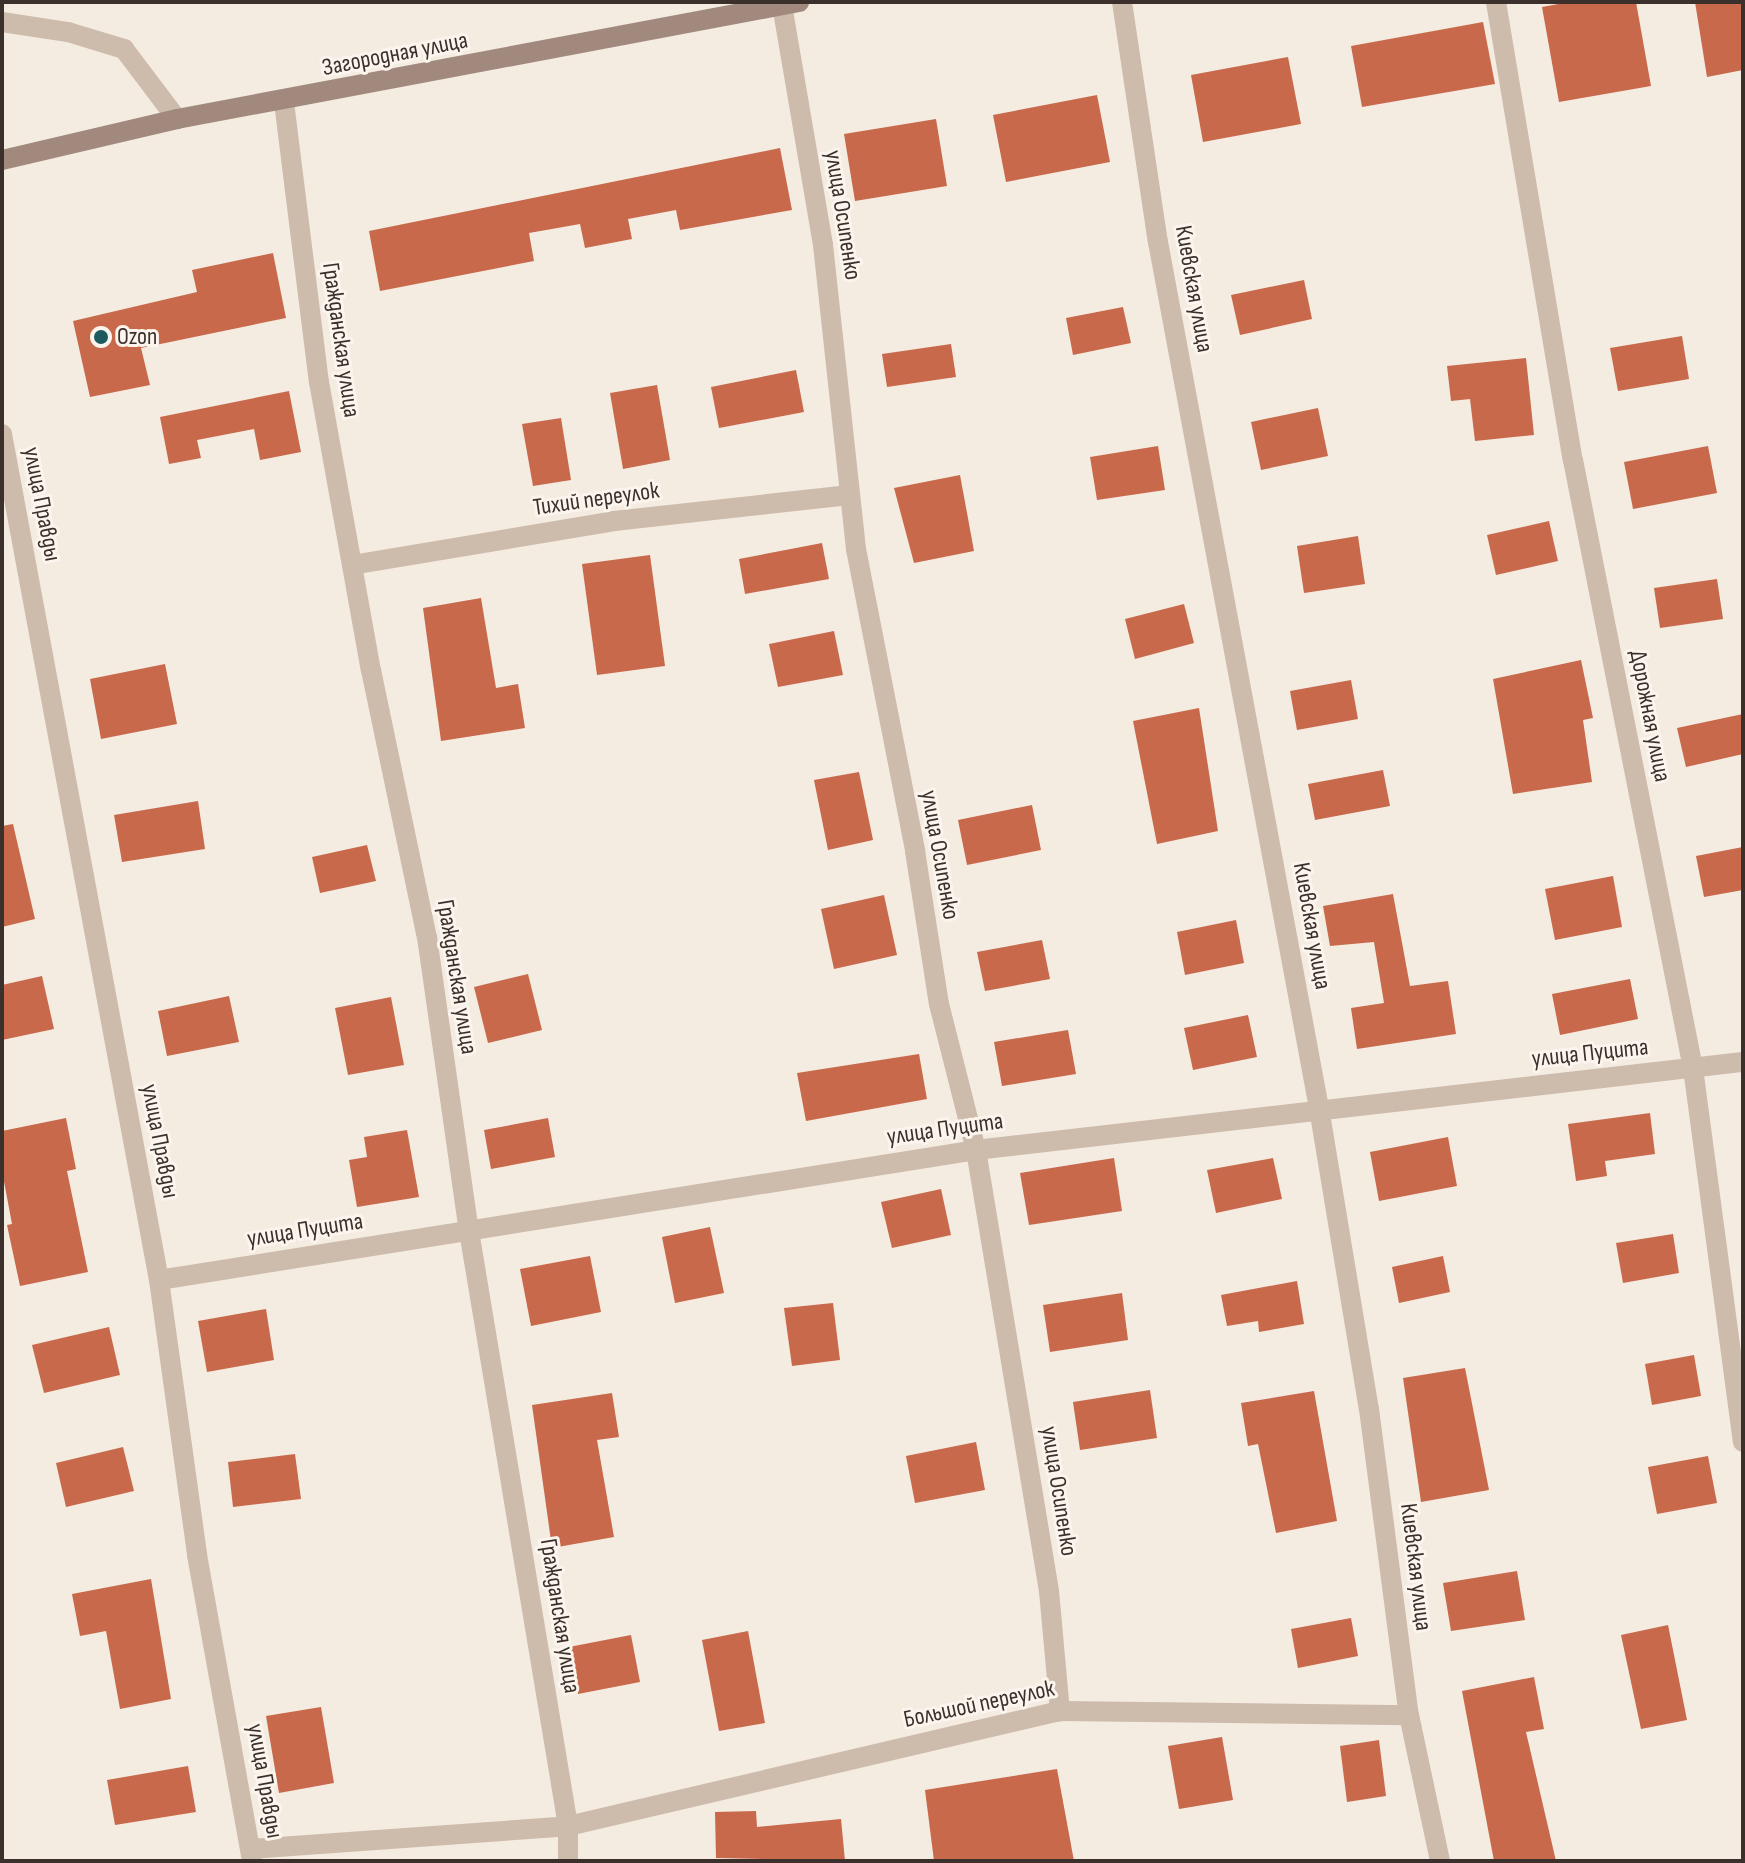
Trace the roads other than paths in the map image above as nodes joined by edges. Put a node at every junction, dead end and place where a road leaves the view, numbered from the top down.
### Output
1 (1122, 2) edge
2 (1496, 2) edge
3 (790, 4) edge
4 (2, 22) edge
5 (284, 102) junction
6 (177, 119) junction
7 (2, 160) edge
8 (2, 434) edge
9 (850, 495) junction
10 (352, 565) junction
11 (1743, 1062) edge
12 (1693, 1068) junction
13 (1319, 1108) junction
14 (976, 1150) junction
15 (469, 1231) junction
16 (159, 1280) junction
17 (1743, 1442) edge
18 (1060, 1711) junction
19 (1409, 1715) junction
20 (568, 1826) junction
21 (252, 1855) edge
22 (568, 1861) edge
23 (1440, 1861) edge

1 - 13 street, Киевская улица
2 - 12 street, Дорожная улица
3 - 5 street, Загородная улица
3 - 9 street, улица Осипенко
4 - 6 street
5 - 6 street, Загородная улица
5 - 10 street, Гражданская улица
6 - 7 street, Загородная улица
8 - 16 street, улица Правды
9 - 10 street, Тихий переулок
9 - 14 street, улица Осипенко
10 - 15 street, Гражданская улица
11 - 12 street, улица Пуцита
12 - 13 street, улица Пуцита
12 - 17 street, Дорожная улица
13 - 14 street, улица Пуцита
13 - 19 street, Киевская улица
14 - 15 street, улица Пуцита
14 - 18 street, улица Осипенко
15 - 16 street, улица Пуцита
15 - 20 street, Гражданская улица
16 - 21 street, улица Правды
18 - 19 street, Большой переулок
18 - 20 street, Большой переулок
19 - 23 street, Киевская улица
20 - 21 street, Большой переулок
20 - 22 street, Гражданская улица

